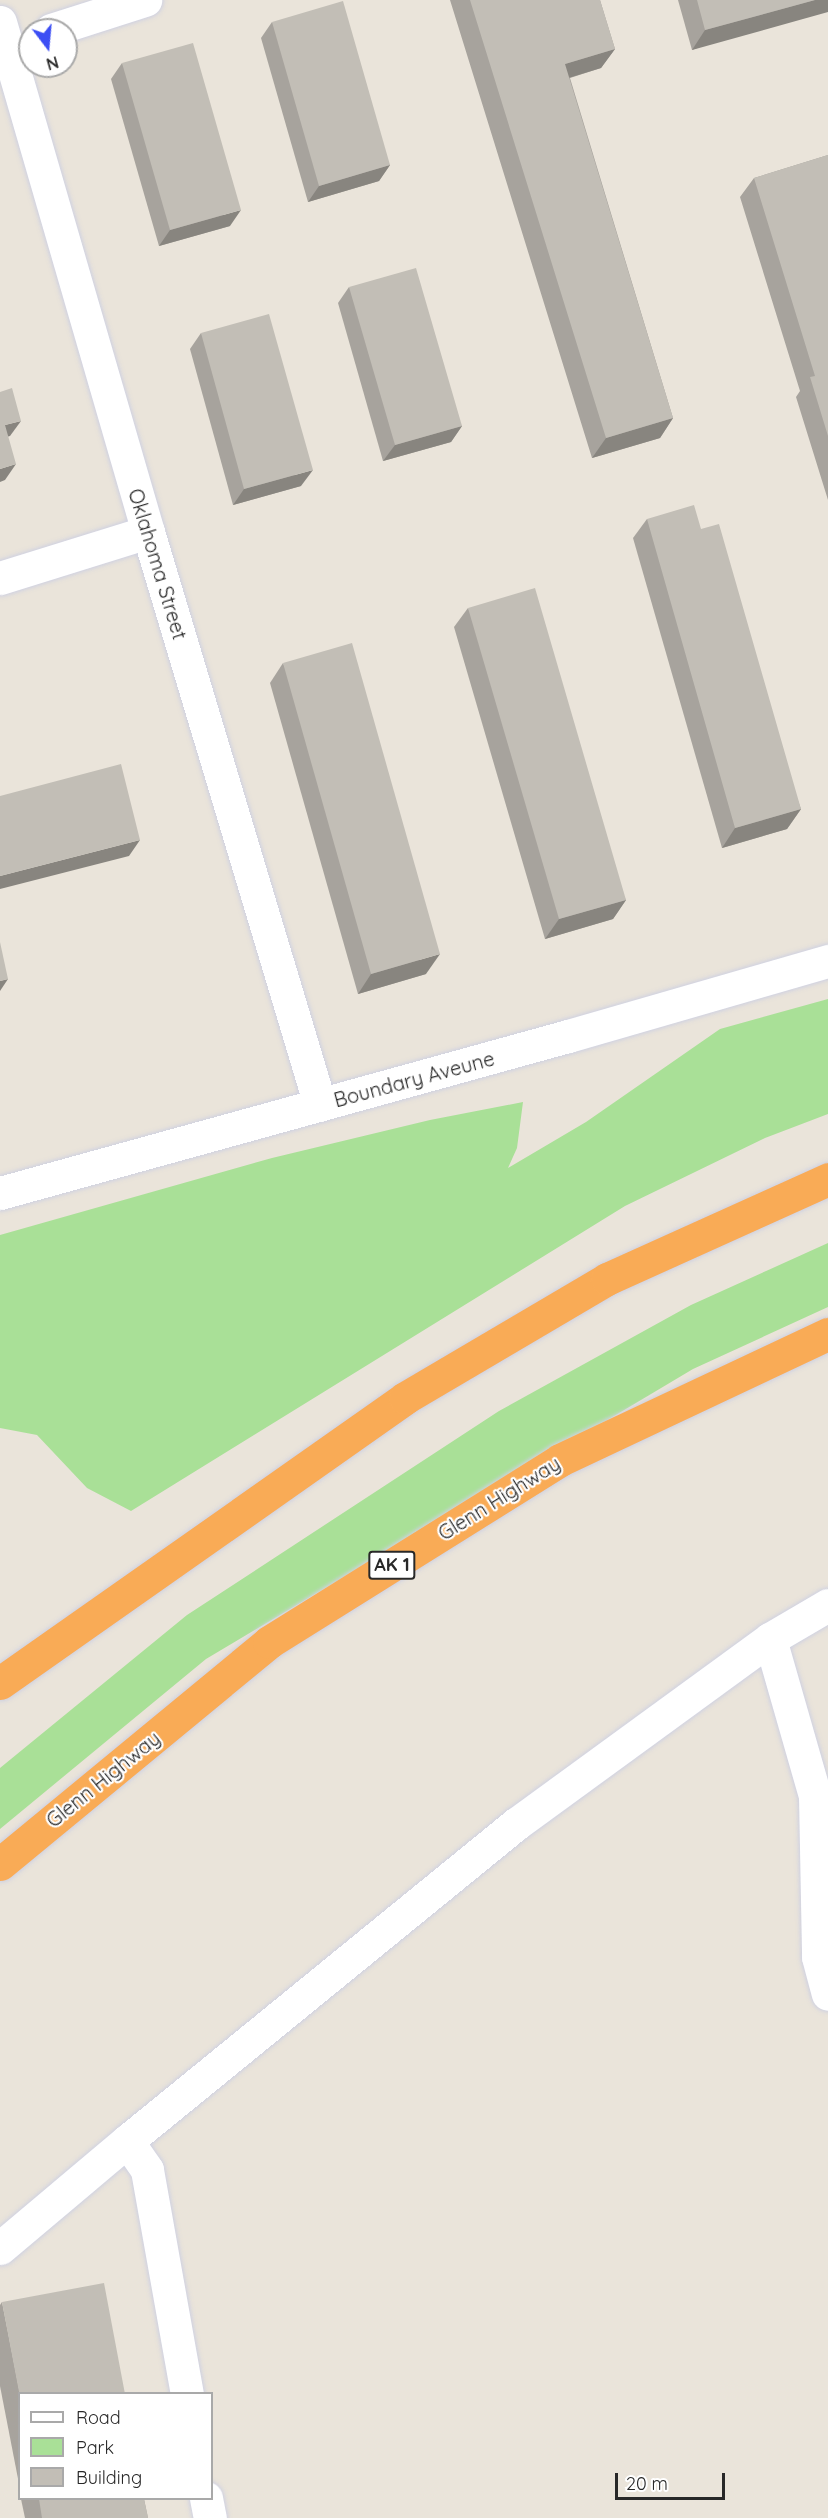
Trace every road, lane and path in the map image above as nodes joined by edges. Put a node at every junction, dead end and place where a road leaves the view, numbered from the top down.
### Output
1 (145, 0) edge
2 (78, 21) edge
3 (9, 37) edge
4 (148, 532) junction
5 (0, 578) edge
6 (828, 962) edge
7 (320, 1105) junction
8 (828, 1179) edge
9 (0, 1193) edge
10 (828, 1334) edge
11 (828, 1605) edge
12 (770, 1639) junction
13 (0, 1683) edge
14 (0, 1864) edge
15 (828, 1994) edge
16 (127, 2141) junction
17 (0, 2248) edge
18 (188, 2392) edge
19 (206, 2500) edge
20 (210, 2518) edge

1 - 2 street
3 - 4 street, Oklahoma Street
4 - 5 street
4 - 7 street, Oklahoma Street
6 - 7 street, Boundary Aveune
7 - 9 street, Boundary Aveune
8 - 13 highway
10 - 14 highway, Glenn Highway / AK 1
11 - 12 street
12 - 15 street
12 - 16 street
16 - 17 street
16 - 18 street
19 - 20 street

